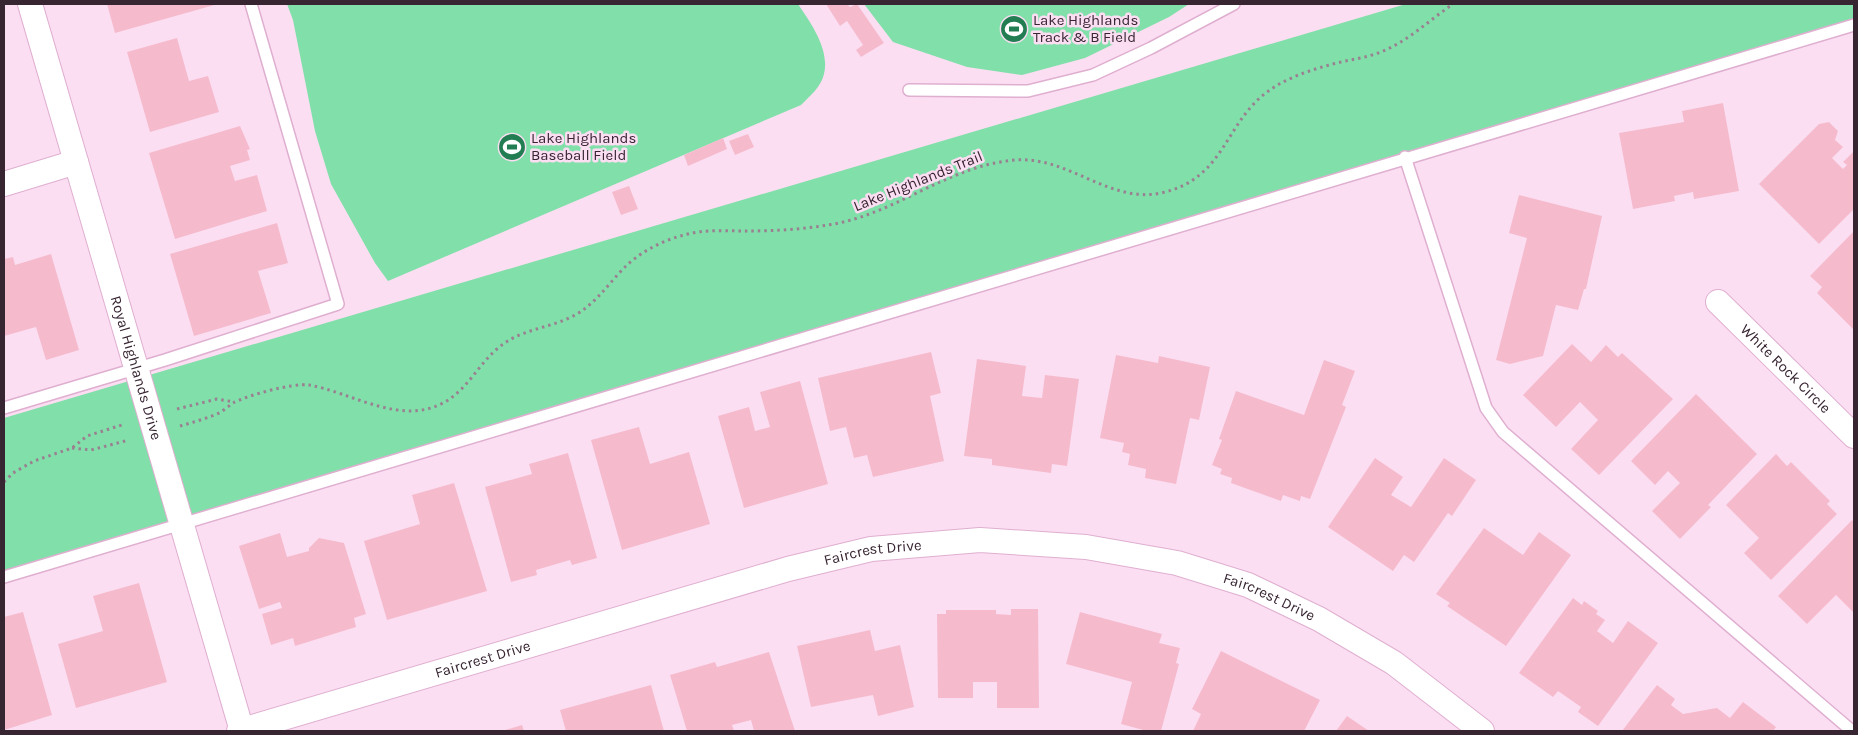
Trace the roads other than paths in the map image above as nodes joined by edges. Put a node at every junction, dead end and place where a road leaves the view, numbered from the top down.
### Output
1 (30, 4) edge
2 (251, 4) edge
3 (1234, 4) edge
4 (1854, 24) edge
5 (909, 90) dead end
6 (1405, 157) junction
7 (76, 162) junction
8 (4, 184) edge
9 (1718, 302) dead end
10 (135, 369) junction
11 (4, 408) edge
12 (1854, 436) edge
13 (181, 524) junction
14 (4, 578) edge
15 (240, 731) edge
16 (1482, 731) edge
17 (1852, 731) edge

1 - 7 street, Royal Highlands Drive
2 - 10 lane
3 - 5 lane
4 - 6 lane
6 - 13 lane
6 - 17 lane
7 - 8 street
7 - 10 street, Royal Highlands Drive
9 - 12 street, White Rock Circle
10 - 11 lane
10 - 13 street, Royal Highlands Drive
13 - 14 lane
13 - 15 street, Royal Highlands Drive
15 - 16 street, Faircrest Drive

